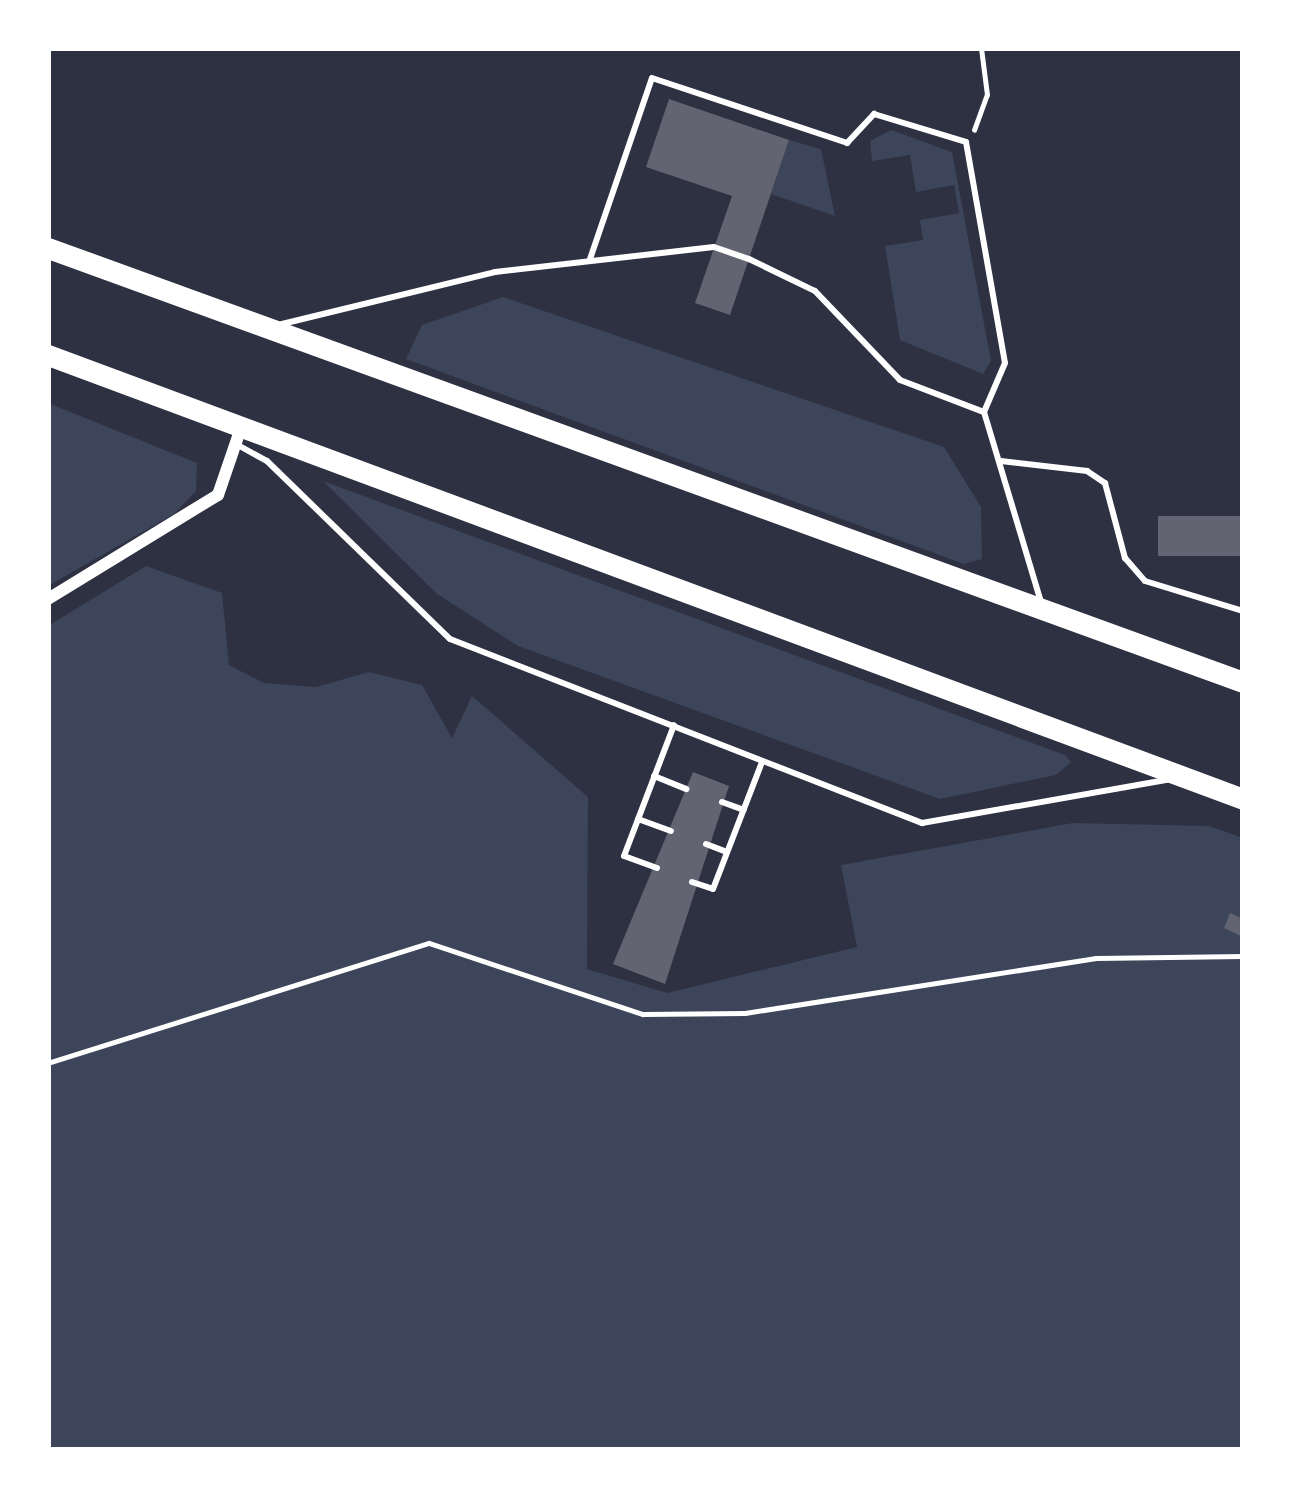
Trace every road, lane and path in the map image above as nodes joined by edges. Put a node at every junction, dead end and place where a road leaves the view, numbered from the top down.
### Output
1 (981, 48) edge
2 (967, 149) junction
3 (48, 248) edge
4 (590, 259) junction
5 (268, 328) junction
6 (48, 355) edge
7 (984, 412) junction
8 (239, 434) junction
9 (999, 461) junction
10 (48, 599) edge
11 (1042, 608) junction
12 (1243, 611) edge
13 (1243, 682) edge
14 (674, 725) junction
15 (763, 760) junction
16 (654, 776) junction
17 (1183, 777) junction
18 (687, 789) dead end
19 (1243, 799) edge
20 (722, 802) dead end
21 (744, 810) junction
22 (638, 819) junction
23 (671, 831) dead end
24 (706, 844) dead end
25 (727, 852) junction
26 (657, 868) dead end
27 (692, 882) dead end
28 (1243, 956) edge
29 (48, 1063) edge

1 - 2 path
2 - 4 lane
2 - 7 lane
3 - 5 highway
4 - 5 lane
4 - 7 lane
5 - 11 highway
6 - 8 highway
7 - 9 lane
8 - 10 street
8 - 14 lane
8 - 17 highway
9 - 11 lane
9 - 12 lane
11 - 13 highway
14 - 15 lane
14 - 16 lane
15 - 17 lane
15 - 21 lane
16 - 18 lane
16 - 22 lane
17 - 19 highway
20 - 21 lane
21 - 25 lane
22 - 23 lane
22 - 26 lane
24 - 25 lane
25 - 27 lane
28 - 29 path

